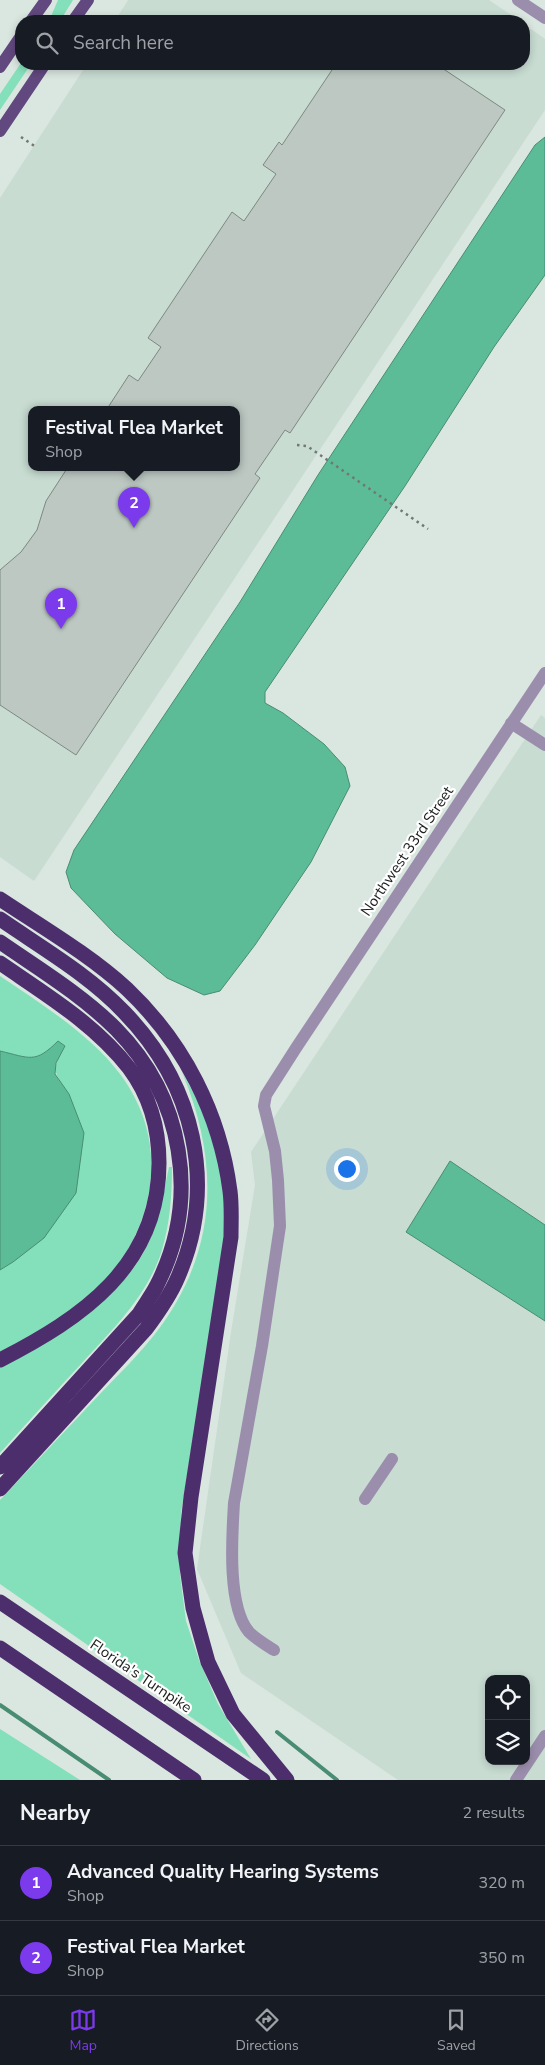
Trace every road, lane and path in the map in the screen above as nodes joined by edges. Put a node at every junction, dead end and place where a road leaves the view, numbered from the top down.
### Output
1 (46, 0) edge
2 (88, 0) edge
3 (518, 0) edge
4 (35, 15) edge
5 (77, 15) edge
6 (545, 18) edge
7 (15, 45) edge
8 (0, 67) edge
9 (41, 70) edge
10 (0, 131) edge
11 (21, 138) dead end
12 (36, 147) dead end
13 (297, 445) dead end
14 (428, 528) dead end
15 (545, 673) edge
16 (512, 723) junction
17 (545, 745) edge
18 (0, 899) edge
19 (0, 919) edge
20 (0, 942) edge
21 (0, 963) edge
22 (0, 1360) edge
23 (392, 1459) dead end
24 (0, 1467) edge
25 (0, 1489) edge
26 (365, 1499) dead end
27 (0, 1602) edge
28 (0, 1648) edge
29 (274, 1650) dead end
30 (545, 1736) edge
31 (194, 1780) edge
32 (263, 1780) edge
33 (287, 1780) edge
34 (516, 1780) edge

1 - 4 main road
2 - 5 main road
3 - 6 street
7 - 8 main road
9 - 10 main road
11 - 12 path
13 - 14 path
15 - 16 street, Northwest 33rd Street
16 - 17 street
16 - 29 street, Northwest 33rd Street
18 - 33 highway
19 - 25 highway
20 - 24 highway
21 - 22 highway
23 - 26 street
27 - 32 highway, Florida's Turnpike
28 - 31 highway
30 - 34 street

